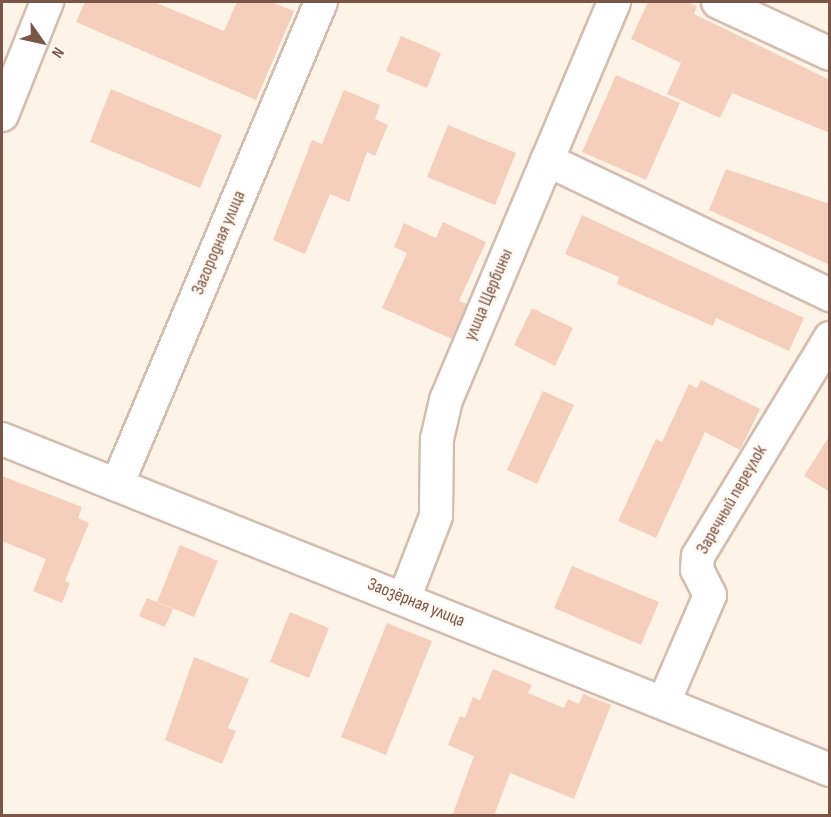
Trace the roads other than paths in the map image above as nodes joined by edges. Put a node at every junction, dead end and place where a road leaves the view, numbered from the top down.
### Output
1 (47, 2) edge
2 (321, 2) edge
3 (614, 2) edge
4 (718, 2) edge
5 (830, 54) edge
6 (2, 115) edge
7 (547, 160) junction
8 (830, 295) edge
9 (830, 338) edge
10 (2, 440) edge
11 (117, 484) junction
12 (404, 599) junction
13 (664, 702) junction
14 (830, 770) edge

1 - 6 street
2 - 11 street, Загородная улица
3 - 7 street, улица Щербины
4 - 5 street
7 - 8 street
7 - 12 street, улица Щербины
9 - 13 street, Заречный переулок
10 - 11 street, Заозёрная улица
11 - 12 street, Заозёрная улица
12 - 13 street, Заозёрная улица
13 - 14 street, Заозёрная улица

